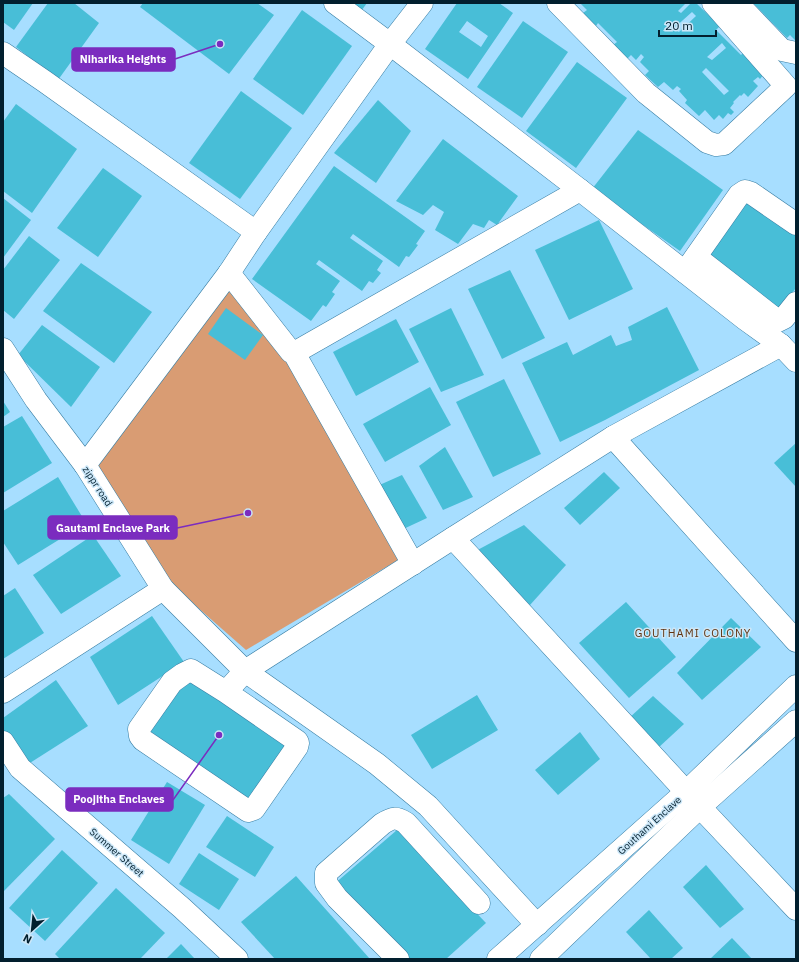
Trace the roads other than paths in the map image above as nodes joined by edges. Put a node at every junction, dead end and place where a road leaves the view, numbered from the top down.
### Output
1 (335, 3) edge
2 (422, 3) edge
3 (558, 3) edge
4 (714, 3) edge
5 (736, 3) edge
6 (390, 44) junction
7 (796, 53) edge
8 (3, 54) edge
9 (580, 190) junction
10 (796, 224) edge
11 (256, 232) junction
12 (690, 264) junction
13 (229, 273) junction
14 (796, 303) edge
15 (780, 345) junction
16 (3, 350) edge
17 (294, 353) junction
18 (796, 361) edge
19 (613, 437) junction
20 (85, 465) junction
21 (453, 538) junction
22 (413, 564) junction
23 (163, 589) junction
24 (796, 640) edge
25 (245, 671) junction
26 (796, 686) edge
27 (3, 692) edge
28 (226, 692) junction
29 (796, 721) edge
30 (3, 742) edge
31 (693, 800) junction
32 (479, 903) dead end
33 (796, 909) edge
34 (537, 925) junction
35 (237, 959) edge
36 (398, 959) edge
37 (498, 959) edge
38 (541, 959) edge

1 - 6 street
2 - 6 street
3 - 4 street
5 - 7 street
6 - 9 street
6 - 11 street
8 - 11 street
9 - 12 street
9 - 17 street
10 - 12 street
11 - 13 street
12 - 14 street
12 - 15 street
13 - 17 street
13 - 20 street
15 - 18 street
15 - 19 street
16 - 20 street, zippr road
17 - 22 street
19 - 21 street
19 - 24 street
20 - 23 street, zippr road
21 - 22 street
21 - 31 street
22 - 25 street
23 - 25 street, zippr road
23 - 27 street
25 - 28 street
25 - 34 street, zippr road
26 - 31 street, Gouthami Enclave
28 - 28 street
29 - 31 street, Gouthami Enclave
30 - 35 street, Summer Street
31 - 33 street
31 - 34 street, Gouthami Enclave
31 - 38 street, Gouthami Enclave
32 - 36 street
34 - 37 street, Gouthami Enclave

